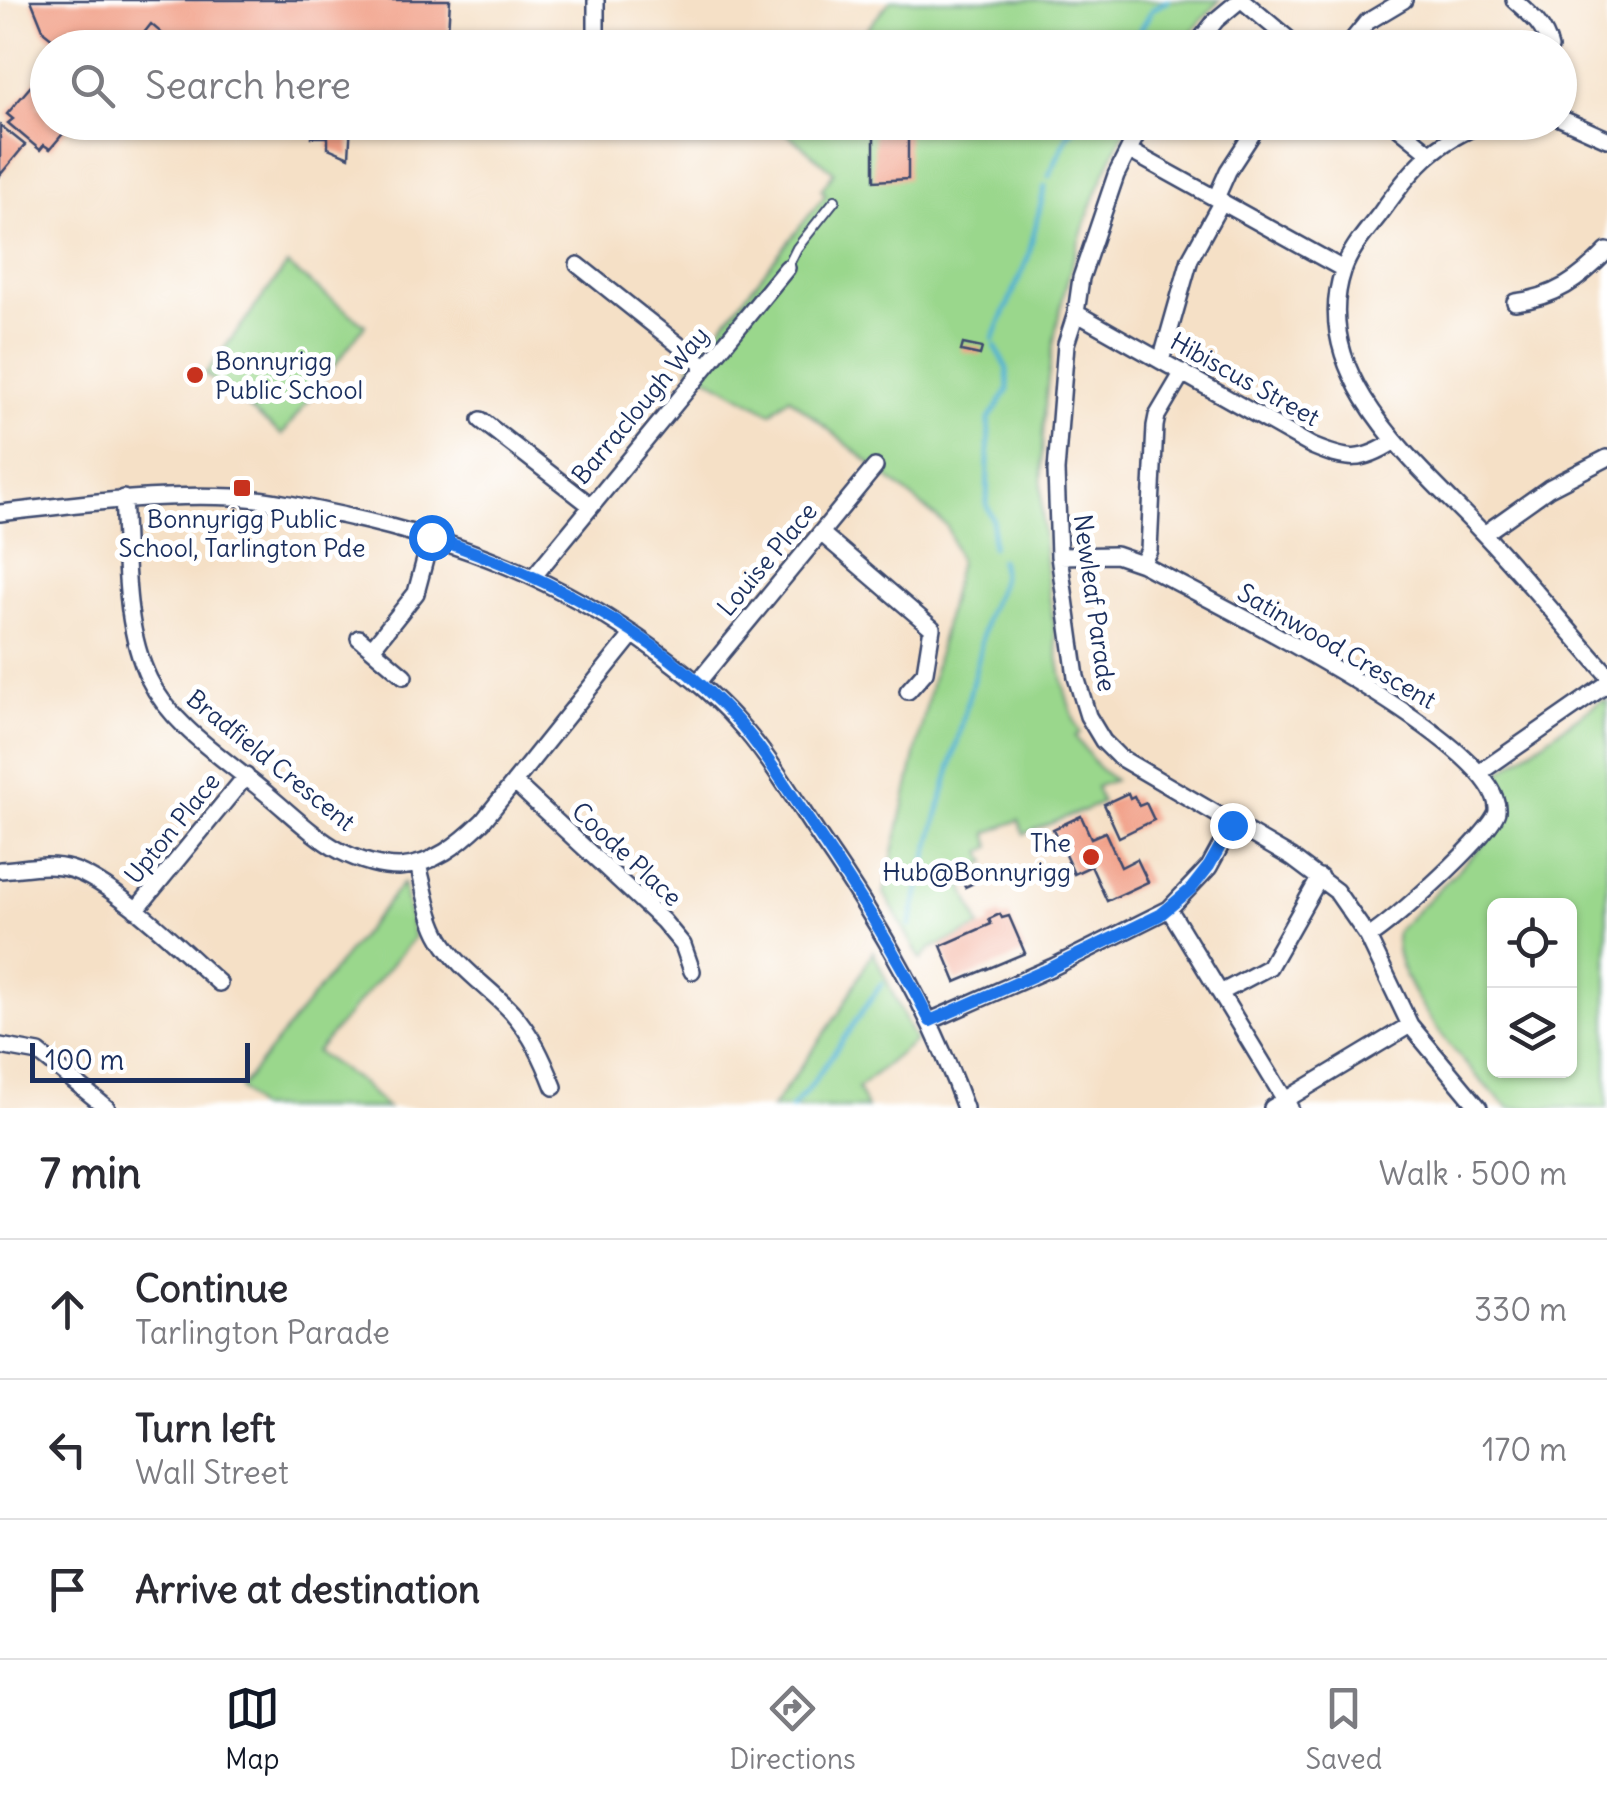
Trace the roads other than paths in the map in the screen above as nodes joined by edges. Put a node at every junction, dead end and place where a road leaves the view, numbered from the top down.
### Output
1 (596, 0) edge
2 (1241, 0) edge
3 (1404, 0) edge
4 (1514, 0) edge
5 (596, 30) edge
6 (1208, 30) edge
7 (1277, 30) edge
8 (1360, 30) edge
9 (1543, 30) edge
10 (1577, 125) edge
11 (1607, 138) edge
12 (1135, 140) edge
13 (1248, 140) edge
14 (1414, 140) edge
15 (1448, 140) edge
16 (1130, 151) junction
17 (1429, 152) junction
18 (836, 200) dead end
19 (1219, 200) junction
20 (1607, 251) edge
21 (578, 265) dead end
22 (787, 268) joint
23 (1343, 269) junction
24 (1514, 302) dead end
25 (1076, 313) junction
26 (1161, 361) junction
27 (705, 366) junction
28 (1183, 372) junction
29 (482, 420) dead end
30 (1395, 441) junction
31 (1607, 458) edge
32 (875, 468) dead end
33 (123, 498) junction
34 (590, 505) junction
35 (0, 512) edge
36 (821, 533) junction
37 (1484, 534) junction
38 (431, 537) junction
39 (1059, 556) junction
40 (1142, 564) junction
41 (534, 576) junction
42 (633, 634) junction
43 (1607, 674) edge
44 (404, 676) dead end
45 (698, 682) junction
46 (1607, 684) edge
47 (908, 690) dead end
48 (1479, 773) junction
49 (246, 776) junction
50 (514, 782) junction
51 (1232, 825) junction
52 (418, 865) junction
53 (0, 870) edge
54 (1320, 877) junction
55 (1169, 909) junction
56 (136, 910) junction
57 (1368, 937) junction
58 (692, 971) dead end
59 (219, 983) dead end
60 (1222, 992) junction
61 (930, 1021) junction
62 (1410, 1025) junction
63 (0, 1046) edge
64 (554, 1086) dead end
65 (1282, 1105) edge
66 (107, 1108) edge
67 (964, 1108) edge
68 (1478, 1108) edge

1 - 5 street
2 - 6 street
2 - 7 street
3 - 8 street
4 - 9 street
10 - 11 street
12 - 16 street, Newleaf Parade
13 - 19 street
14 - 17 street
15 - 17 street
16 - 19 street
16 - 25 street, Newleaf Parade
17 - 23 street
18 - 22 lane
19 - 23 street
19 - 26 street
20 - 24 street
21 - 27 street
22 - 27 street, Barraclough Way
23 - 30 street
25 - 26 street, Hibiscus Street
25 - 39 street, Newleaf Parade
26 - 28 street, Hibiscus Street
27 - 34 street, Barraclough Way
28 - 30 street, Hibiscus Street
28 - 40 street
29 - 34 street
30 - 37 street
31 - 37 street
32 - 36 street, Louise Place
33 - 35 street
33 - 38 street
33 - 49 street, Bradfield Crescent
34 - 41 street, Barraclough Way
36 - 45 street, Louise Place
36 - 47 street
37 - 43 street
38 - 41 street
38 - 44 street
39 - 40 street, Satinwood Crescent
39 - 51 street, Newleaf Parade
40 - 48 street, Satinwood Crescent
41 - 42 street
42 - 45 street
42 - 50 street
45 - 61 street
46 - 48 street
48 - 57 street, Satinwood Crescent
49 - 52 street, Bradfield Crescent
49 - 56 street, Upton Place
50 - 52 street
50 - 58 street, Coode Place
51 - 54 street, Newleaf Parade
51 - 55 street
52 - 64 street
53 - 56 street, Upton Place
54 - 57 street, Newleaf Parade
54 - 60 street
55 - 60 street
55 - 61 street
56 - 59 street, Upton Place
57 - 62 street, Newleaf Parade
60 - 65 street
61 - 67 street
62 - 65 street
62 - 68 street, Newleaf Parade
63 - 66 street

